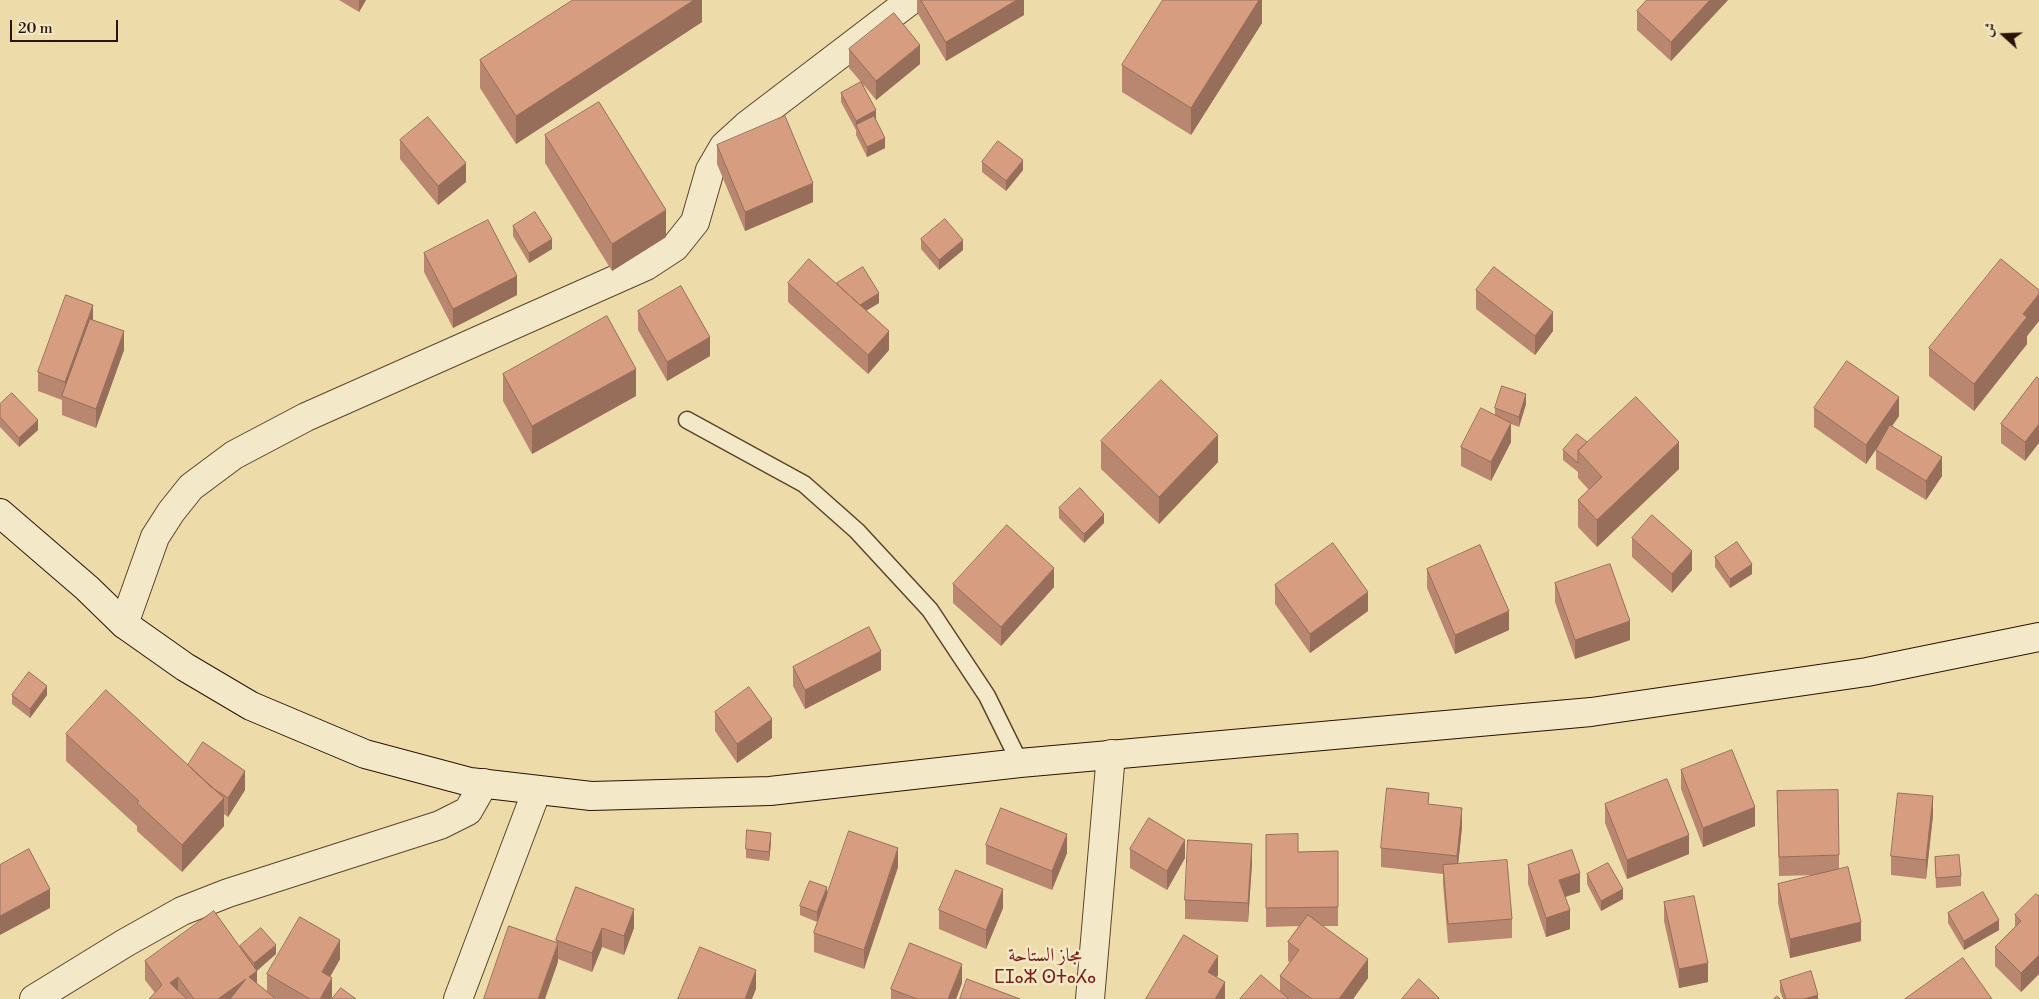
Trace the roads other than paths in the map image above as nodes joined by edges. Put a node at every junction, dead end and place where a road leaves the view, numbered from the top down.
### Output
1 (912, 0) edge
2 (687, 420) dead end
3 (0, 513) edge
4 (124, 624) junction
5 (2039, 637) edge
6 (1111, 754) junction
7 (1020, 763) junction
8 (484, 783) junction
9 (537, 790) junction
10 (34, 999) edge
11 (458, 999) edge
12 (1090, 999) edge

1 - 4 main road
2 - 7 lane
3 - 4 main road
4 - 8 main road
5 - 6 main road
6 - 7 main road
6 - 12 main road
7 - 9 main road
8 - 9 main road
8 - 10 main road
9 - 11 main road

